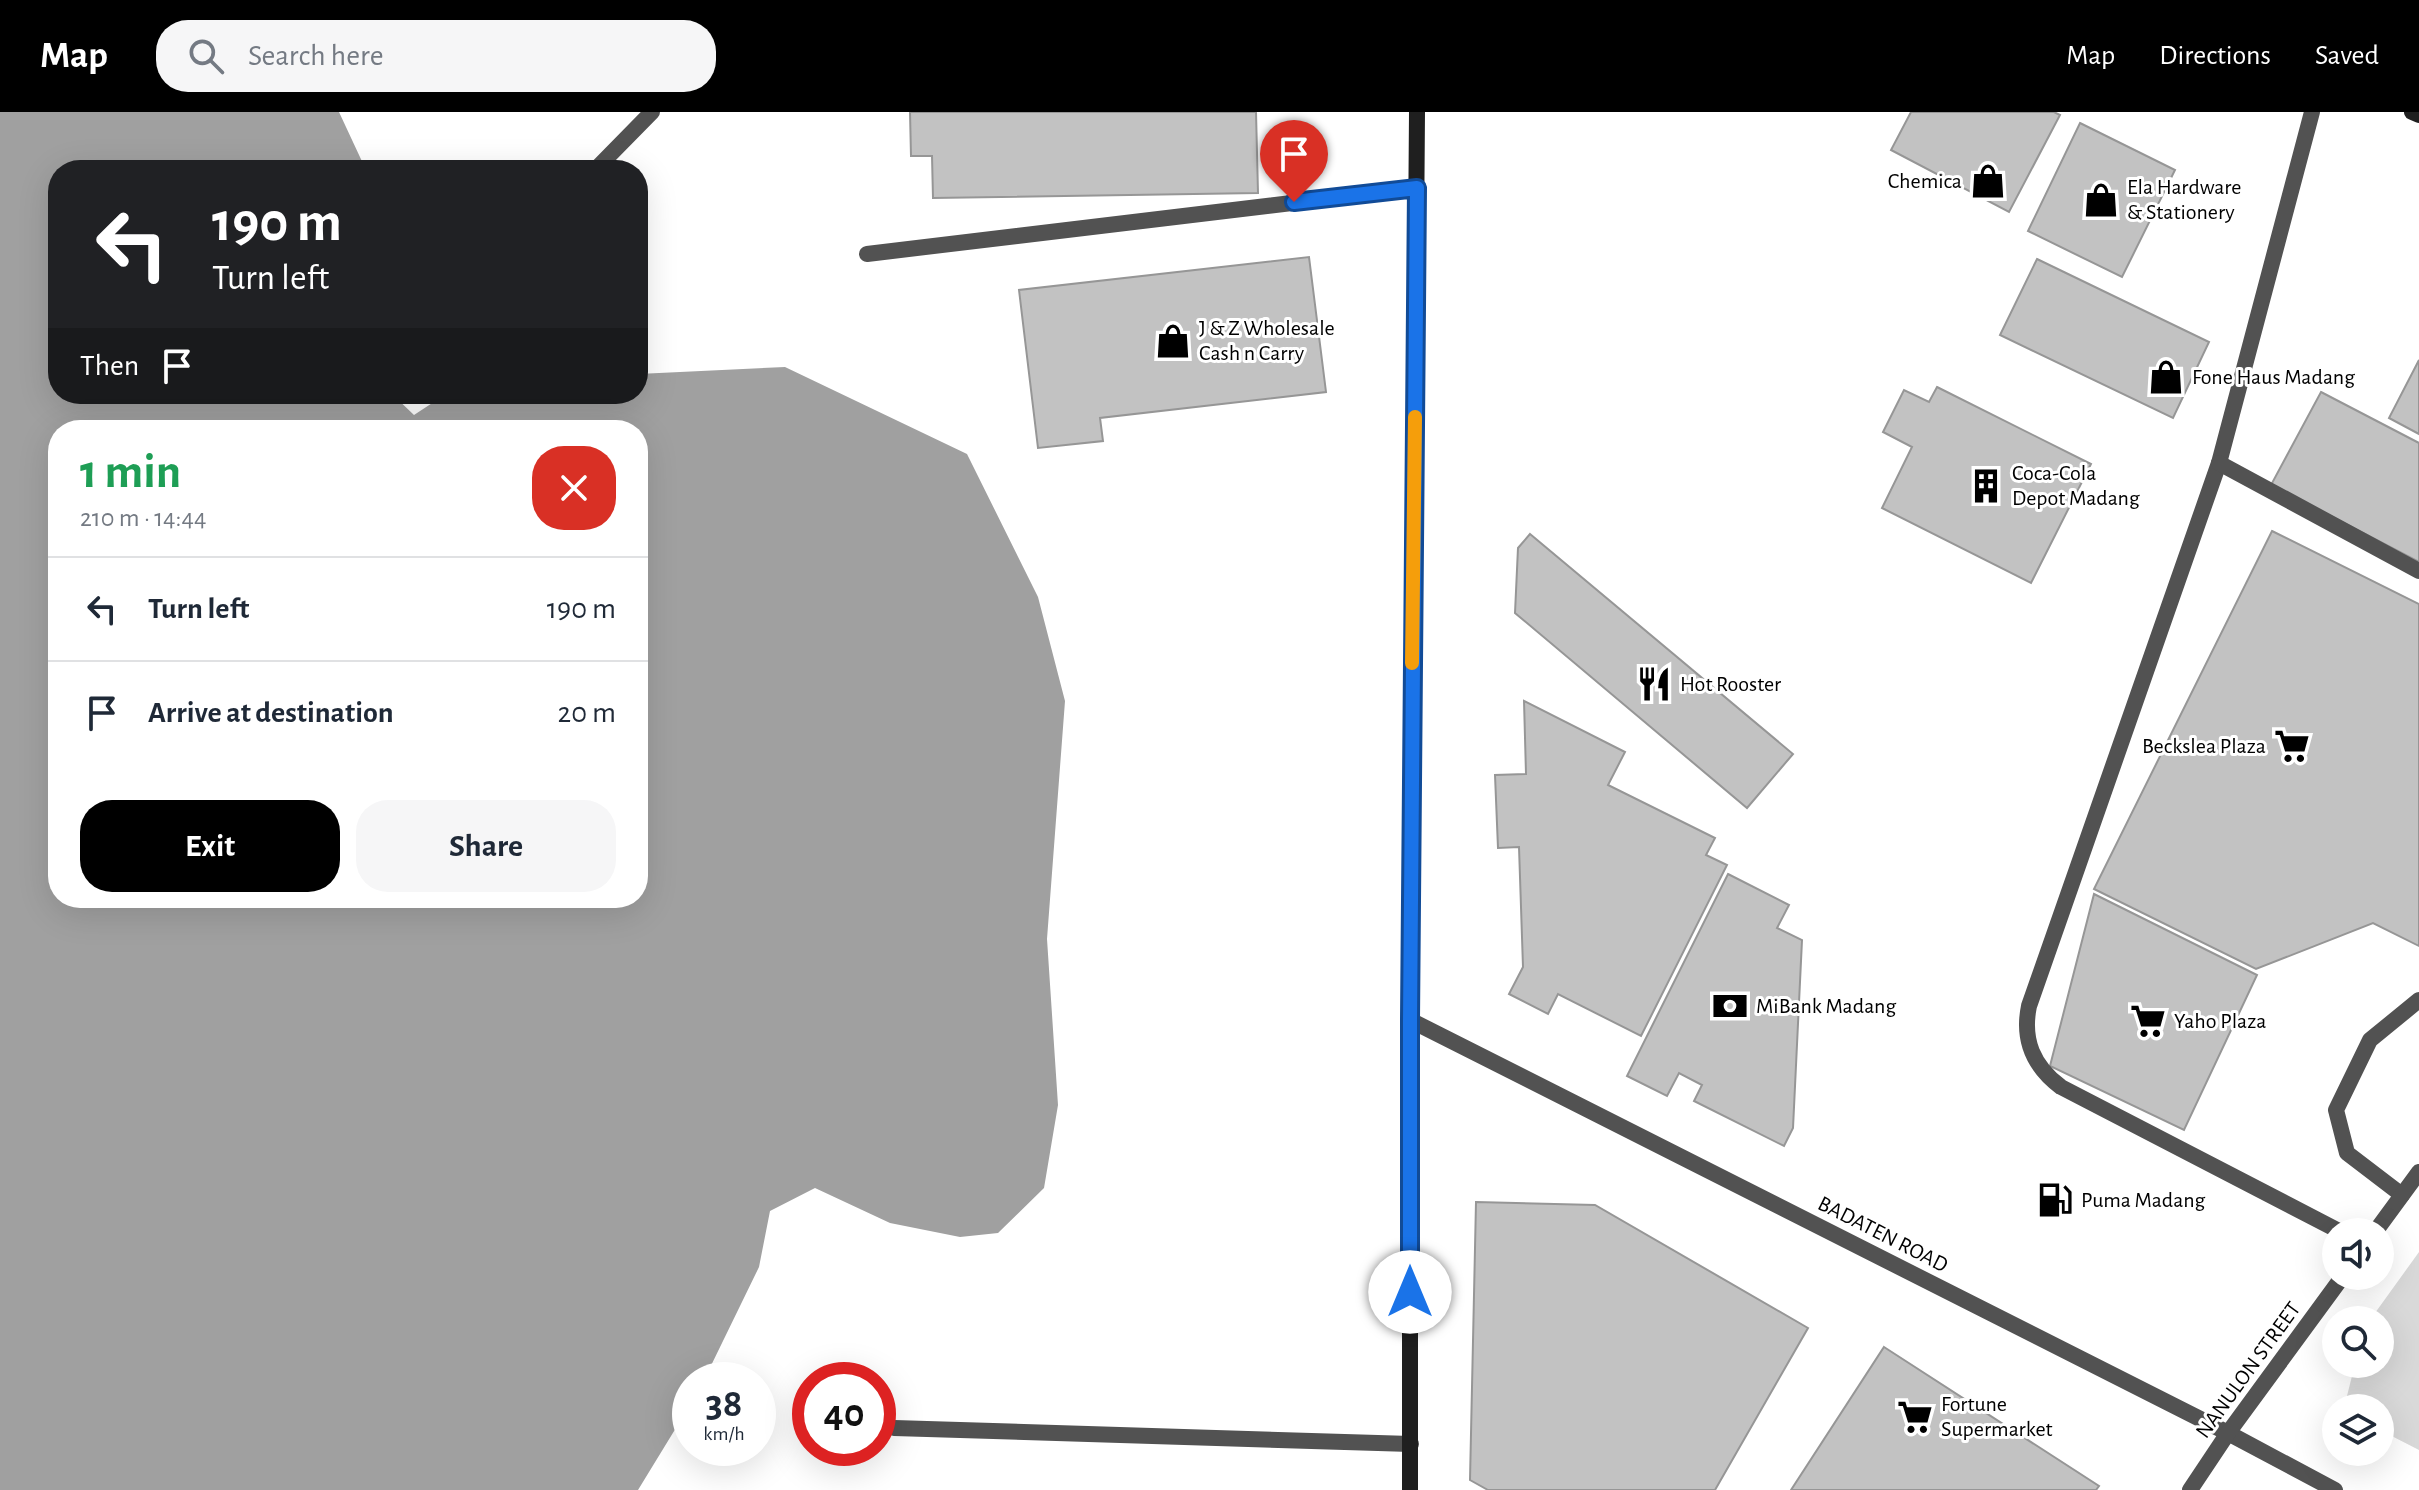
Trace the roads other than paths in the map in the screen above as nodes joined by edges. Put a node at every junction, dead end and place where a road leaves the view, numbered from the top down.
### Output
1 (652, 112) edge
2 (1417, 112) edge
3 (2312, 112) edge
4 (2412, 112) edge
5 (2419, 115) edge
6 (605, 160) edge
7 (1417, 188) junction
8 (867, 254) dead end
9 (2219, 463) junction
10 (2419, 571) edge
11 (2419, 1000) edge
12 (1410, 1020) junction
13 (2419, 1172) edge
14 (2402, 1195) junction
15 (2385, 1218) edge
16 (2322, 1222) edge
17 (2333, 1290) edge
18 (896, 1428) edge
19 (2228, 1433) junction
20 (1411, 1444) junction
21 (1410, 1490) edge
22 (2190, 1490) edge
23 (2335, 1490) edge

1 - 6 street
2 - 7 street
3 - 9 street
4 - 5 street
7 - 8 street
7 - 12 street
9 - 10 street
9 - 16 street
11 - 14 street
12 - 19 street, BADATEN ROAD
12 - 20 street
13 - 14 street
14 - 15 street
17 - 19 street, NANULON STREET
18 - 20 street
19 - 22 street, NANULON STREET
19 - 23 street, BADATEN ROAD
20 - 21 street

